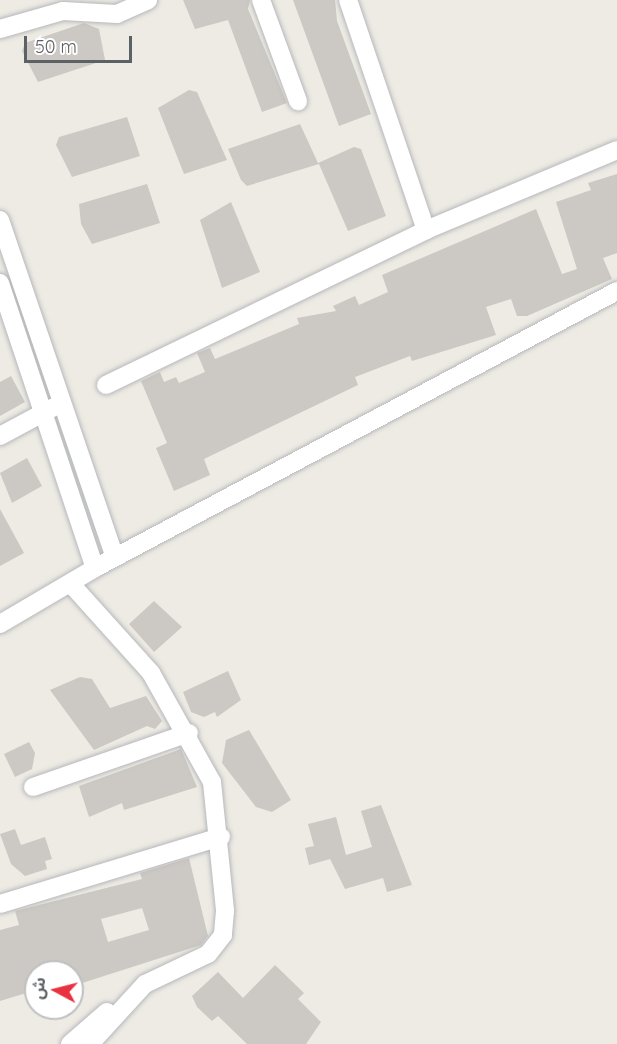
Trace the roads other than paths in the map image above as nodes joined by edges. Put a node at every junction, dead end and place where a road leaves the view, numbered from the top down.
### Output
1 (148, 0) edge
2 (261, 0) edge
3 (348, 0) edge
4 (0, 29) edge
5 (298, 101) dead end
6 (617, 150) edge
7 (0, 220) edge
8 (426, 230) junction
9 (21, 283) junction
10 (1, 290) edge
11 (617, 291) edge
12 (106, 385) dead end
13 (64, 402) junction
14 (43, 412) junction
15 (0, 436) edge
16 (115, 557) junction
17 (95, 567) junction
18 (71, 584) junction
19 (0, 624) edge
20 (189, 733) junction
21 (33, 787) dead end
22 (221, 837) junction
23 (0, 904) edge
24 (145, 984) junction
25 (70, 1044) edge
26 (90, 1044) edge

1 - 4 street
2 - 5 street
3 - 8 street
6 - 8 street
7 - 9 street
8 - 12 street
9 - 10 street
9 - 13 street
10 - 14 street
11 - 16 street
13 - 14 street
13 - 16 street
14 - 15 street
14 - 17 street
16 - 17 street
17 - 18 street
18 - 19 street
18 - 20 street
20 - 21 street
20 - 22 street
22 - 23 street
22 - 24 street
24 - 25 street
24 - 26 street

